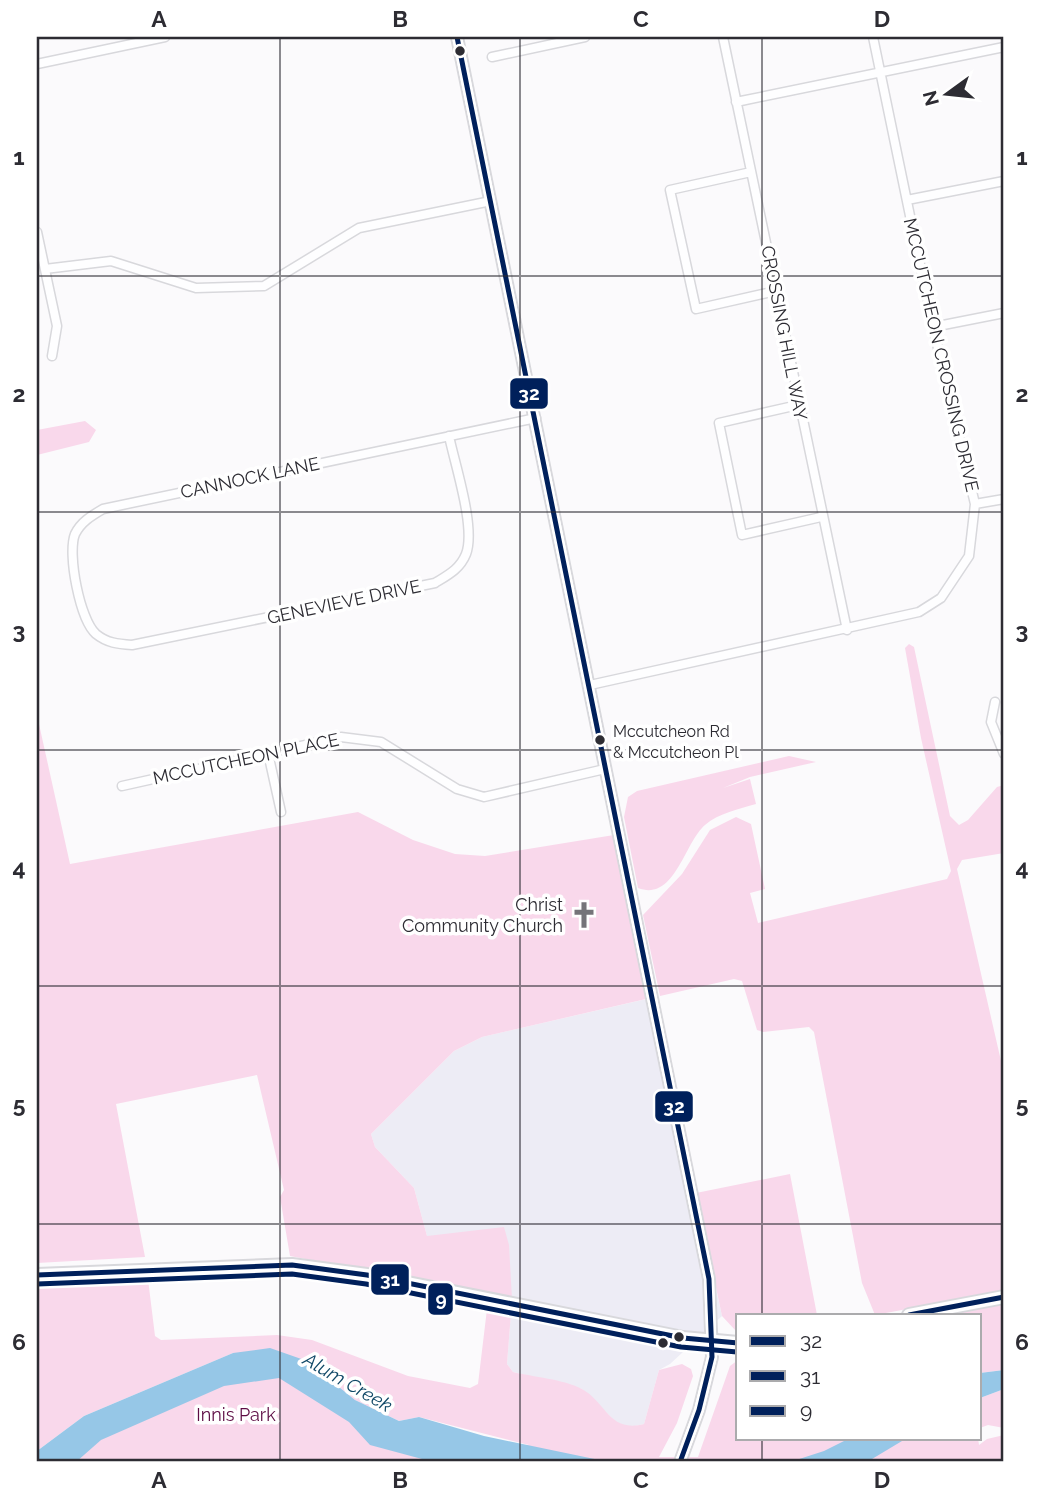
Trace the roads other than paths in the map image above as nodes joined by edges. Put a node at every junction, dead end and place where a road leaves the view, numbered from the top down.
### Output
1 (165, 37) edge
2 (457, 37) edge
3 (585, 37) edge
4 (723, 37) edge
5 (873, 37) edge
6 (1004, 47) edge
7 (492, 57) dead end
8 (37, 64) edge
9 (880, 71) junction
10 (736, 102) junction
11 (751, 172) junction
12 (1004, 181) edge
13 (907, 200) junction
14 (491, 201) junction
15 (37, 232) edge
16 (45, 269) junction
17 (776, 291) junction
18 (1004, 313) edge
19 (933, 327) junction
20 (51, 356) dead end
21 (798, 405) junction
22 (536, 418) junction
23 (449, 436) junction
24 (1004, 499) edge
25 (975, 503) junction
26 (821, 517) junction
27 (846, 630) junction
28 (95, 632) joint
29 (590, 685) junction
30 (995, 702) dead end
31 (268, 753) junction
32 (1004, 754) edge
33 (604, 769) junction
34 (122, 786) dead end
35 (281, 812) dead end
36 (37, 1275) edge
37 (1004, 1297) edge
38 (914, 1314) edge
39 (714, 1342) junction
40 (736, 1343) edge
41 (680, 1462) edge

1 - 8 street
2 - 14 main road
3 - 7 street
4 - 10 street, CROSSING HILL WAY
5 - 9 street, MCCUTCHEON CROSSING DRIVE
6 - 9 street
9 - 10 street
9 - 13 street, MCCUTCHEON CROSSING DRIVE
10 - 11 street, CROSSING HILL WAY
11 - 17 street, CROSSING HILL WAY
11 - 17 street
12 - 13 street
13 - 19 street, MCCUTCHEON CROSSING DRIVE
14 - 16 street
14 - 22 main road
15 - 16 street
16 - 20 street
17 - 21 street, CROSSING HILL WAY
18 - 19 street
19 - 25 street, MCCUTCHEON CROSSING DRIVE
21 - 26 street, CROSSING HILL WAY
21 - 26 street
22 - 23 street, CANNOCK LANE
22 - 29 main road
23 - 28 street, CANNOCK LANE
23 - 28 street, GENEVIEVE DRIVE
24 - 25 street
25 - 27 street, MCCUTCHEON CROSSING DRIVE
26 - 27 street, CROSSING HILL WAY
27 - 29 street, MCCUTCHEON CROSSING DRIVE
29 - 33 main road
30 - 32 street
31 - 33 street, MCCUTCHEON PLACE
31 - 34 street, MCCUTCHEON PLACE
31 - 35 street
33 - 39 main road
36 - 39 main road
37 - 38 main road
39 - 40 main road
39 - 41 main road

